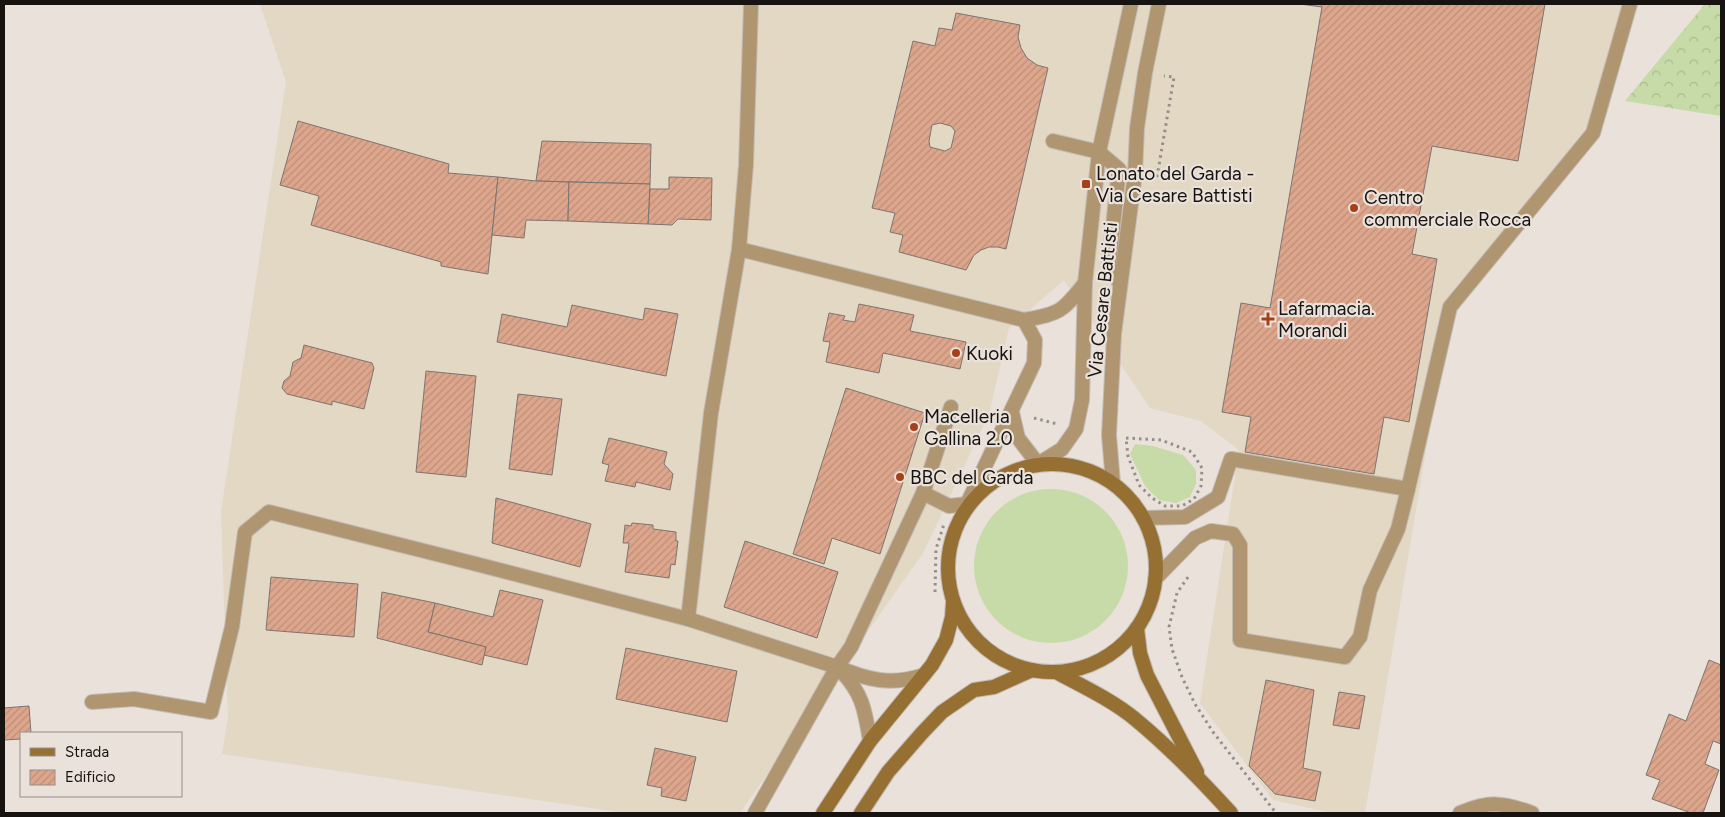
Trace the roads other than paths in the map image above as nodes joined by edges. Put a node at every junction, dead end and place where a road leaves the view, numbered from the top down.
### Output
1 (751, 4) edge
2 (1130, 4) edge
3 (1159, 4) edge
4 (1630, 4) edge
5 (1053, 142) dead end
6 (1099, 152) junction
7 (739, 249) junction
8 (1085, 283) junction
9 (1120, 284) junction
10 (1024, 320) junction
11 (951, 407) dead end
12 (1012, 412) junction
13 (1038, 464) junction
14 (1113, 483) junction
15 (1408, 489) junction
16 (923, 493) junction
17 (967, 504) junction
18 (1143, 518) junction
19 (1155, 579) junction
20 (953, 599) junction
21 (688, 619) junction
22 (1136, 628) junction
23 (837, 667) junction
24 (1032, 670) junction
25 (1056, 672) junction
26 (924, 675) junction
27 (92, 702) dead end
28 (870, 741) junction
29 (1204, 783) junction
30 (755, 813) edge
31 (822, 813) edge
32 (861, 813) edge
33 (1231, 813) edge
34 (1460, 813) edge
35 (1532, 813) edge

1 - 7 street
2 - 6 street, Via Cesare Battisti
3 - 9 street, Via Cesare Battisti
4 - 15 street
5 - 6 street
6 - 8 street, Via Cesare Battisti
6 - 9 street
7 - 10 street
7 - 21 street
8 - 10 street
8 - 13 street, Via Cesare Battisti
9 - 14 street, Via Cesare Battisti
10 - 12 street
11 - 16 street
12 - 13 street
12 - 17 street
13 - 14 main road
13 - 17 main road
14 - 18 main road
15 - 18 street
15 - 19 street
16 - 17 street
16 - 23 street
17 - 20 main road
18 - 19 main road
19 - 22 main road
20 - 24 main road
20 - 26 main road
21 - 23 street
21 - 27 street
22 - 25 main road
22 - 29 main road
23 - 26 street
23 - 28 street
23 - 30 street
24 - 25 main road
24 - 32 main road
25 - 29 main road
26 - 28 main road
28 - 31 main road
29 - 33 main road
34 - 35 street

